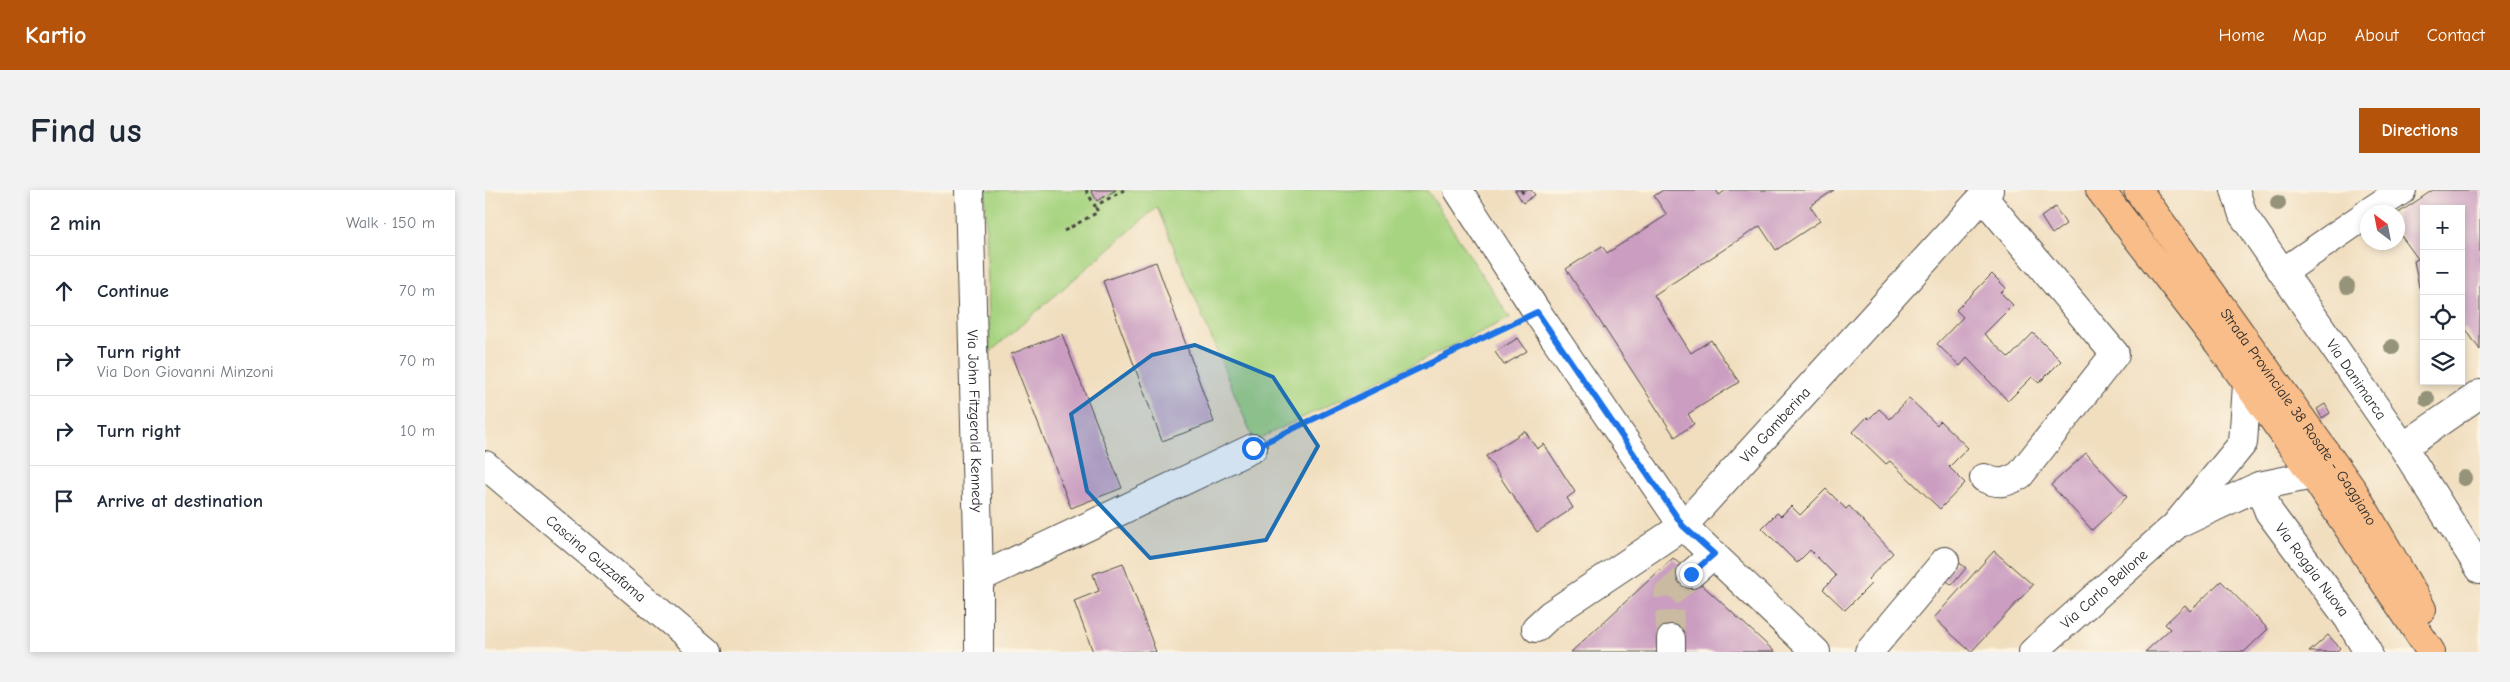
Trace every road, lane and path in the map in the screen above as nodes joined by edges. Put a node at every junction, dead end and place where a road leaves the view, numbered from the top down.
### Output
1 (969, 190) edge
2 (1086, 190) edge
3 (1124, 190) edge
4 (1458, 190) edge
5 (1521, 190) edge
6 (2100, 190) edge
7 (2138, 190) edge
8 (2235, 190) edge
9 (2402, 190) edge
10 (1986, 194) edge
11 (1525, 196) dead end
12 (2380, 205) edge
13 (1095, 206) junction
14 (2360, 219) edge
15 (1064, 231) dead end
16 (2283, 272) junction
17 (1537, 312) junction
18 (2247, 385) junction
19 (2480, 394) edge
20 (2403, 446) junction
21 (1253, 448) joint
22 (485, 465) edge
23 (2313, 475) junction
24 (1984, 478) dead end
25 (2259, 486) junction
26 (1683, 526) junction
27 (2175, 526) junction
28 (1714, 554) junction
29 (1945, 561) dead end
30 (2480, 569) edge
31 (1691, 574) tunnel mouth
32 (979, 578) junction
33 (1536, 628) dead end
34 (707, 652) edge
35 (979, 652) edge
36 (1816, 652) edge
37 (1869, 652) edge
38 (2033, 652) edge
39 (2368, 652) edge
40 (2431, 652) edge
41 (2446, 652) edge

1 - 32 street, Via John Fitzgerald Kennedy
2 - 13 path
3 - 13 path
4 - 17 street
5 - 11 path
6 - 18 main road
7 - 41 main road, Strada Provinciale 38 Rosate - Gaggiano
8 - 16 street, Via Danimarca
9 - 12 street
10 - 24 street
10 - 26 street, Via Gamberina
13 - 15 path
14 - 16 street
16 - 20 street, Via Danimarca
17 - 21 path
17 - 26 street
18 - 23 main road
18 - 27 street, Via Carlo Bellone
19 - 20 street
20 - 30 street, Via Danimarca
21 - 32 street
22 - 34 street, Cascina Guzzafama
23 - 25 street, Via Carlo Bellone
23 - 40 main road
25 - 27 street, Via Carlo Bellone
25 - 39 street, Via Roggia Nuova
26 - 28 street
26 - 33 street, Via Gamberina
27 - 38 street, Via Carlo Bellone
28 - 31 street
28 - 36 street
29 - 37 street
32 - 35 street, Via John Fitzgerald Kennedy

